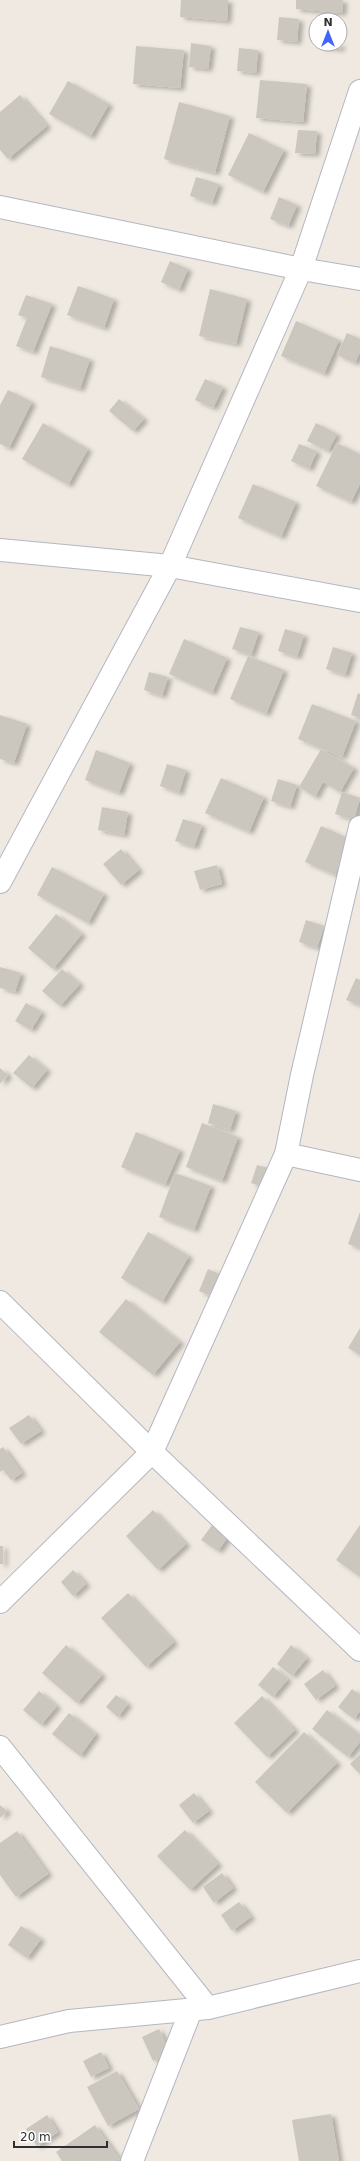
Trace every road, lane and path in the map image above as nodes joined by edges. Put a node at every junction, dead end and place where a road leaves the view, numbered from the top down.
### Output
1 (360, 91) edge
2 (0, 207) edge
3 (301, 269) junction
4 (360, 280) edge
5 (0, 550) edge
6 (170, 566) junction
7 (360, 601) edge
8 (360, 827) edge
9 (0, 882) edge
10 (286, 1154) junction
11 (360, 1170) edge
12 (0, 1302) edge
13 (152, 1452) junction
14 (0, 1602) edge
15 (360, 1650) edge
16 (0, 1747) edge
17 (360, 1971) edge
18 (200, 2009) junction
19 (0, 2037) edge
20 (132, 2161) edge

1 - 3 street
2 - 3 street
3 - 4 street
3 - 6 street
5 - 6 street
6 - 7 street
6 - 9 street
8 - 10 street
10 - 11 street
10 - 13 street
12 - 13 street
13 - 14 street
13 - 15 street
16 - 18 street
17 - 18 street
18 - 19 street
18 - 20 street

